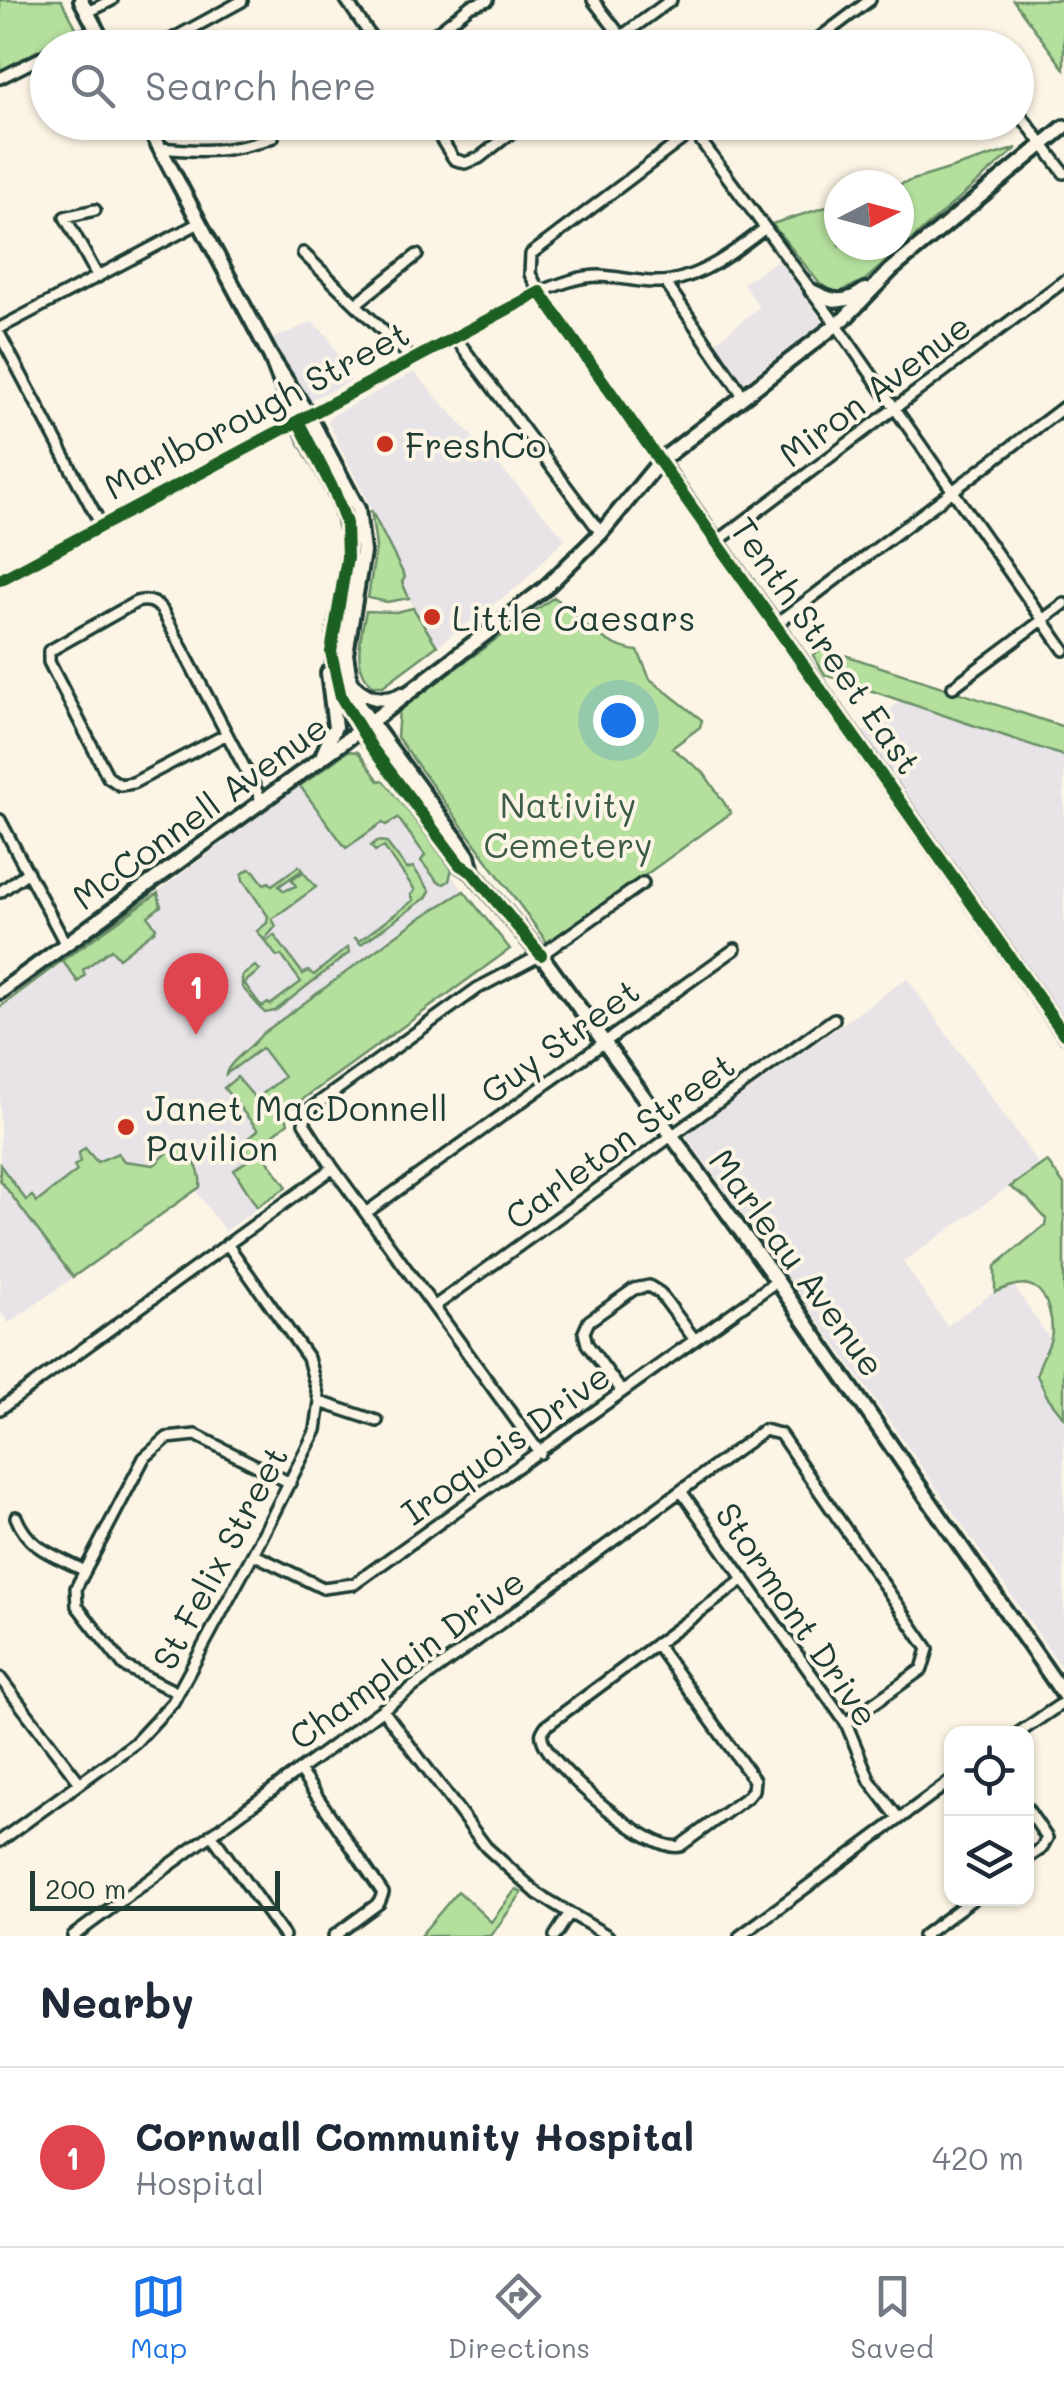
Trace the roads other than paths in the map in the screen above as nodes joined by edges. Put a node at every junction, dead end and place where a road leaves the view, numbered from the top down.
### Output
1 (112, 0) edge
2 (346, 0) edge
3 (488, 0) edge
4 (594, 0) edge
5 (671, 0) edge
6 (870, 0) edge
7 (242, 1) edge
8 (85, 6) edge
9 (96, 29) edge
10 (189, 30) edge
11 (367, 30) edge
12 (440, 30) edge
13 (615, 30) edge
14 (640, 30) edge
15 (830, 30) edge
16 (30, 63) edge
17 (0, 78) edge
18 (1064, 127) edge
19 (1034, 133) edge
20 (156, 140) edge
21 (266, 140) edge
22 (442, 140) edge
23 (502, 140) edge
24 (674, 140) edge
25 (699, 140) edge
26 (1042, 143) junction
27 (160, 148) junction
28 (1064, 174) edge
29 (95, 210) dead end
30 (199, 223) junction
31 (764, 229) junction
32 (303, 253) dead end
33 (416, 255) dead end
34 (891, 270) junction
35 (98, 276) junction
36 (1064, 281) edge
37 (666, 282) junction
38 (812, 290) junction
39 (540, 292) junction
40 (357, 303) junction
41 (836, 324) junction
42 (0, 332) edge
43 (455, 337) junction
44 (413, 360) junction
45 (744, 396) junction
46 (895, 407) junction
47 (1064, 407) edge
48 (303, 418) junction
49 (660, 460) junction
50 (954, 490) junction
51 (102, 526) junction
52 (601, 533) junction
53 (718, 542) junction
54 (0, 580) edge
55 (1064, 604) edge
56 (1042, 620) junction
57 (775, 625) junction
58 (332, 640) junction
59 (1064, 650) edge
60 (350, 682) junction
61 (953, 687) dead end
62 (414, 689) junction
63 (366, 726) junction
64 (227, 734) junction
65 (322, 756) junction
66 (262, 801) junction
67 (0, 820) edge
68 (28, 872) junction
69 (643, 883) dead end
70 (0, 892) edge
71 (66, 945) junction
72 (735, 948) dead end
73 (541, 956) junction
74 (0, 992) edge
75 (834, 1019) dead end
76 (1064, 1034) edge
77 (602, 1042) junction
78 (671, 1137) junction
79 (333, 1168) junction
80 (367, 1212) junction
81 (226, 1244) junction
82 (777, 1281) junction
83 (435, 1306) junction
84 (694, 1340) junction
85 (622, 1392) junction
86 (320, 1402) junction
87 (0, 1409) edge
88 (376, 1422) dead end
89 (540, 1453) junction
90 (290, 1483) junction
91 (681, 1491) junction
92 (16, 1516) dead end
93 (254, 1554) junction
94 (85, 1571) junction
95 (744, 1579) junction
96 (656, 1644) junction
97 (0, 1678) edge
98 (178, 1693) junction
99 (1064, 1695) edge
100 (1064, 1702) edge
101 (383, 1710) junction
102 (846, 1724) junction
103 (1029, 1726) edge
104 (298, 1770) junction
105 (80, 1783) junction
106 (944, 1786) edge
107 (1034, 1818) edge
108 (899, 1819) junction
109 (211, 1834) junction
110 (0, 1841) edge
111 (1034, 1854) edge
112 (963, 1906) edge
113 (569, 1914) junction
114 (74, 1936) edge
115 (284, 1936) edge
116 (334, 1936) edge
117 (555, 1936) edge
118 (608, 1936) edge
119 (740, 1936) edge
120 (922, 1936) edge

1 - 8 street
2 - 11 street
3 - 12 street
4 - 13 street
5 - 14 street
6 - 15 street
7 - 10 street
8 - 9 main road
16 - 17 street
18 - 26 main road, McConnell Avenue
19 - 26 street
20 - 27 main road
21 - 27 street
22 - 23 street
24 - 39 street
25 - 31 street
26 - 28 street
26 - 34 main road, McConnell Avenue
27 - 30 main road
29 - 35 street
30 - 35 street
30 - 48 main road
31 - 37 street, Marlborough Street
31 - 38 street
32 - 40 street
33 - 40 street
34 - 38 main road
34 - 41 main road, McConnell Avenue
35 - 42 street
36 - 46 street, Miron Avenue
37 - 39 street, Marlborough Street
37 - 45 street
38 - 41 street
39 - 43 street, Marlborough Street
39 - 49 street, Tenth Street East
40 - 44 street
41 - 45 main road, McConnell Avenue
41 - 46 street
42 - 51 street
43 - 44 street, Marlborough Street
43 - 52 street
44 - 48 street, Marlborough Street
45 - 49 main road, McConnell Avenue
46 - 50 street
46 - 53 street, Miron Avenue
47 - 50 street
48 - 51 street, Marlborough Street
48 - 58 main road
48 - 60 main road
49 - 52 main road, McConnell Avenue
49 - 53 street, Tenth Street East
50 - 56 street
50 - 57 street
51 - 54 street, Marlborough Street
52 - 62 main road, McConnell Avenue
53 - 57 street, Tenth Street East
55 - 56 street
56 - 59 street
56 - 61 street
57 - 76 street, Tenth Street East
58 - 63 main road
58 - 65 main road
60 - 62 main road
60 - 63 main road
62 - 63 main road, McConnell Avenue
63 - 65 main road, McConnell Avenue
63 - 73 main road, Marleau Avenue
64 - 64 street
64 - 66 street
65 - 66 main road, McConnell Avenue
66 - 71 main road, McConnell Avenue
67 - 68 street
68 - 70 street
68 - 71 street
69 - 73 street
71 - 74 main road, McConnell Avenue
72 - 77 street, Guy Street
73 - 77 main road, Marleau Avenue
73 - 79 street
75 - 78 street, Carleton Street
77 - 78 main road, Marleau Avenue
77 - 80 street, Guy Street
78 - 82 main road, Marleau Avenue
78 - 83 street, Carleton Street
79 - 80 street
79 - 81 street
80 - 83 street
81 - 86 street
81 - 87 street
82 - 84 street, Iroquois Drive
82 - 99 main road, Marleau Avenue
83 - 89 street
84 - 85 street, Iroquois Drive
84 - 85 street
85 - 89 street, Iroquois Drive
86 - 88 street
86 - 90 street, St Felix Street
89 - 93 street, Iroquois Drive
90 - 93 street, St Felix Street
90 - 94 street
91 - 95 street, Stormont Drive
91 - 101 street, Champlain Drive
91 - 102 street, Champlain Drive
92 - 94 street
93 - 98 street, St Felix Street
94 - 98 street
95 - 96 street
95 - 102 street, Stormont Drive
96 - 96 street
97 - 105 street
98 - 105 street, St Felix Street
100 - 103 street
101 - 104 street, Champlain Drive
101 - 113 street
102 - 108 street, Stormont Drive
104 - 109 street, Champlain Drive
104 - 116 street
105 - 110 street, St Felix Street
106 - 108 street
107 - 111 street
108 - 119 street
109 - 114 street, Champlain Drive
109 - 115 street
112 - 120 street
113 - 117 street
113 - 118 street

